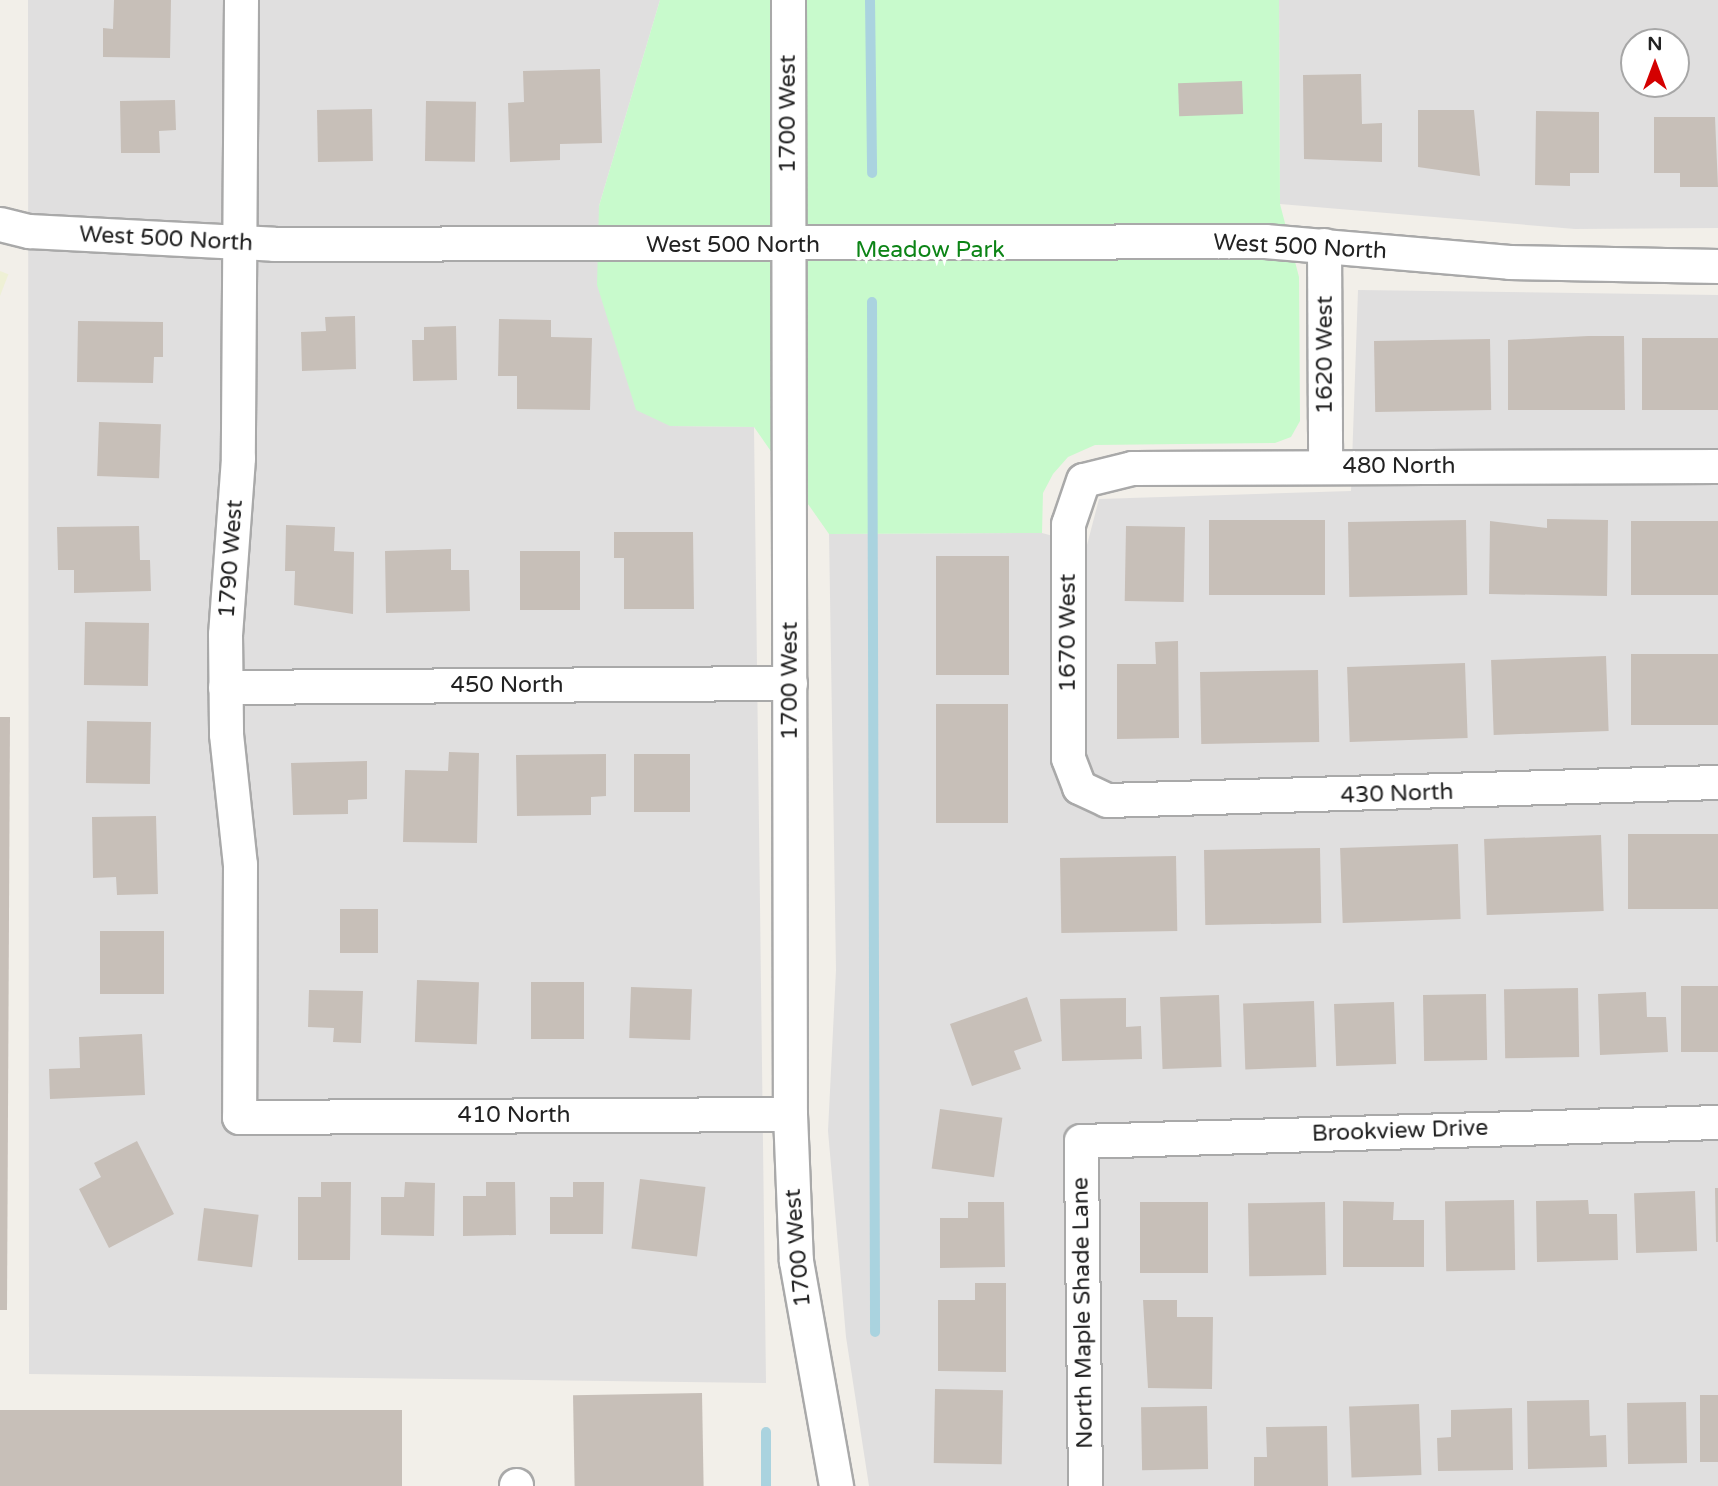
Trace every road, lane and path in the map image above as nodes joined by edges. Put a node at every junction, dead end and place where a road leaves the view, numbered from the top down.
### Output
1 (241, 0) edge
2 (788, 0) edge
3 (0, 224) edge
4 (235, 243) junction
5 (1324, 244) junction
6 (789, 246) junction
7 (1718, 266) edge
8 (1325, 466) junction
9 (1718, 466) edge
10 (1083, 480) joint
11 (790, 683) junction
12 (225, 687) junction
13 (1718, 782) edge
14 (1079, 787) joint
15 (790, 1114) junction
16 (239, 1117) joint
17 (1718, 1122) edge
18 (1082, 1141) joint
19 (836, 1486) edge
20 (1085, 1486) edge

1 - 4 street, 1790 West
2 - 6 street, 1700 West
3 - 4 street, West 500 North
4 - 6 street, West 500 North
4 - 12 street, 1790 West
5 - 6 street, West 500 North
5 - 7 street, West 500 North
5 - 8 street, 1620 West
6 - 11 street, 1700 West
8 - 9 street, 480 North
8 - 10 street, 480 North
10 - 14 street, 1670 West
11 - 12 street, 450 North
11 - 15 street, 1700 West
12 - 16 street, 1790 West
13 - 14 street, 430 North
15 - 16 street, 410 North
15 - 19 street, 1700 West
17 - 18 street, Brookview Drive
18 - 20 street, North Maple Shade Lane

